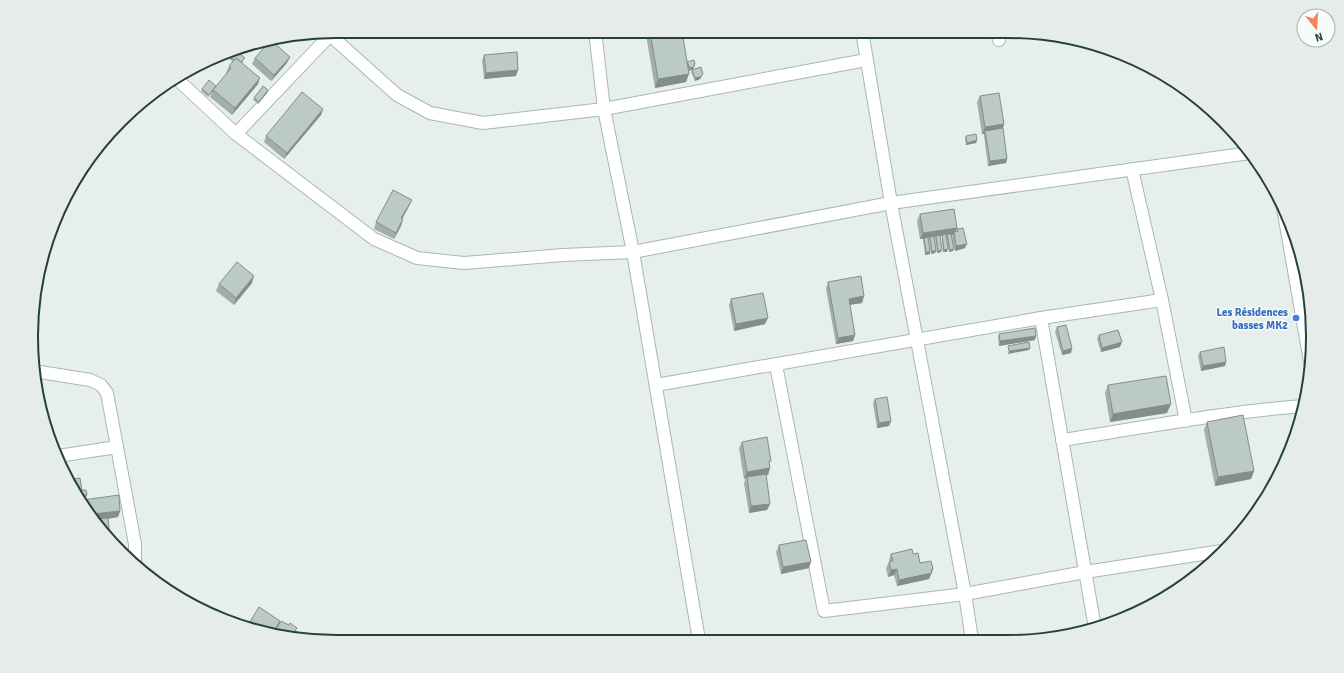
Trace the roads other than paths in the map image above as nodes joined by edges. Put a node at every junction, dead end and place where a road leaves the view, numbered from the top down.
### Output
1 (336, 38) edge
2 (596, 38) edge
3 (863, 38) edge
4 (326, 39) edge
5 (866, 60) junction
6 (180, 82) edge
7 (604, 108) junction
8 (236, 134) junction
9 (1243, 154) edge
10 (1132, 169) junction
11 (891, 203) junction
12 (1288, 235) edge
13 (633, 252) junction
14 (1162, 300) junction
15 (1041, 318) junction
16 (1306, 338) edge
17 (917, 340) junction
18 (776, 365) junction
19 (41, 372) edge
20 (656, 385) junction
21 (1298, 406) edge
22 (1186, 421) junction
23 (1062, 440) junction
24 (117, 447) junction
25 (63, 455) edge
26 (1214, 552) edge
27 (135, 557) edge
28 (1085, 572) junction
29 (965, 594) junction
30 (1094, 622) edge
31 (698, 635) edge
32 (971, 635) edge

1 - 7 street
2 - 7 street
3 - 5 street
4 - 8 street
5 - 7 street
5 - 11 street
6 - 8 street
7 - 13 street
8 - 13 street
9 - 10 street
10 - 11 street
10 - 14 street
11 - 13 street
11 - 17 street
12 - 16 street
13 - 20 street
14 - 15 street
14 - 22 street
15 - 17 street
15 - 23 street
17 - 18 street
17 - 29 street
18 - 20 street
18 - 29 street
19 - 24 street
20 - 31 street
21 - 22 street
22 - 23 street
23 - 28 street
24 - 25 street
24 - 27 street
26 - 28 street
28 - 29 street
28 - 30 street
29 - 32 street

